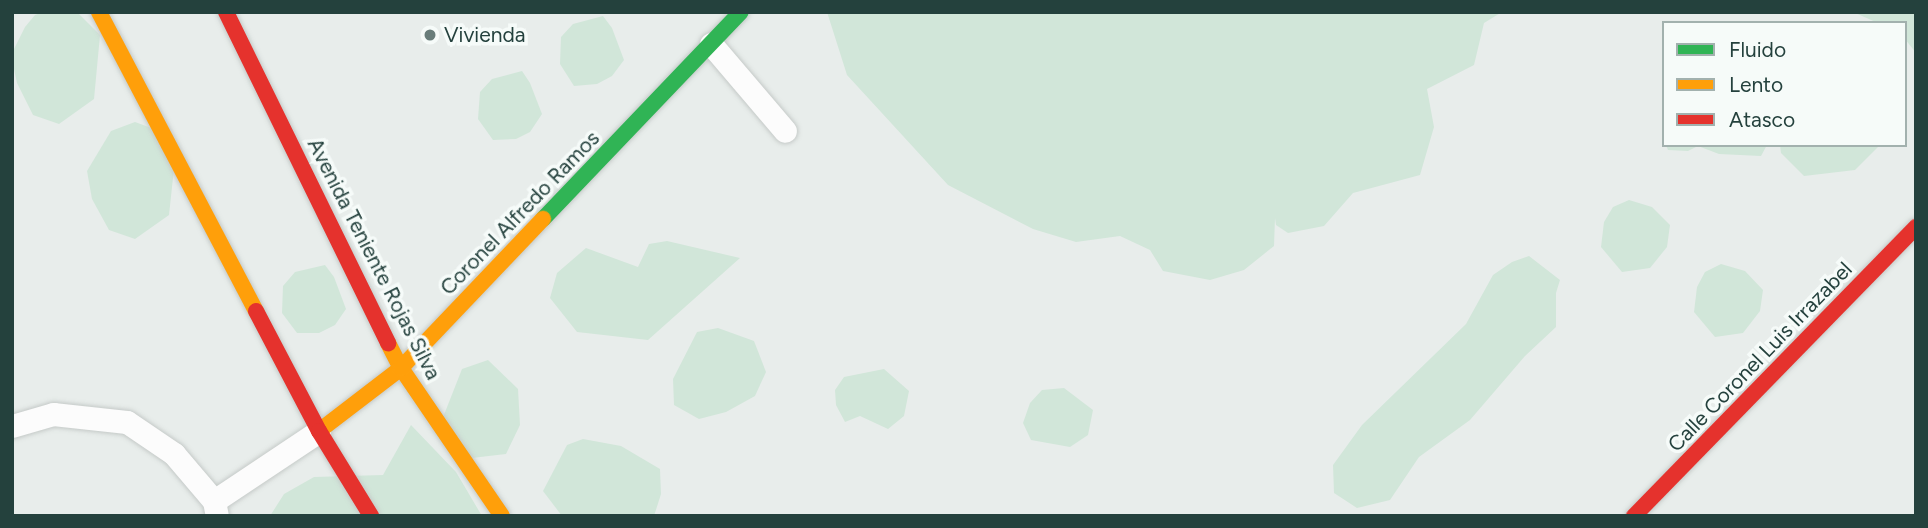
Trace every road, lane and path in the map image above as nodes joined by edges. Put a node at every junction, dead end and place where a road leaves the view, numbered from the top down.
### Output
1 (99, 12) edge
2 (226, 12) edge
3 (741, 12) edge
4 (711, 44) junction
5 (785, 131) dead end
6 (1916, 227) edge
7 (401, 368) junction
8 (12, 425) edge
9 (319, 431) junction
10 (215, 508) edge
11 (371, 516) edge
12 (502, 516) edge
13 (1633, 516) edge

1 - 9 street
2 - 7 street, Avenida Teniente Rojas Silva
3 - 4 street, Coronel Alfredo Ramos
4 - 5 lane
4 - 7 street, Coronel Alfredo Ramos
6 - 13 street, Calle Coronel Luis Irrazabel
7 - 9 street, Coronel Alfredo Ramos
7 - 12 street, Avenida Teniente Rojas Silva
8 - 10 lane
9 - 10 lane
9 - 11 street

